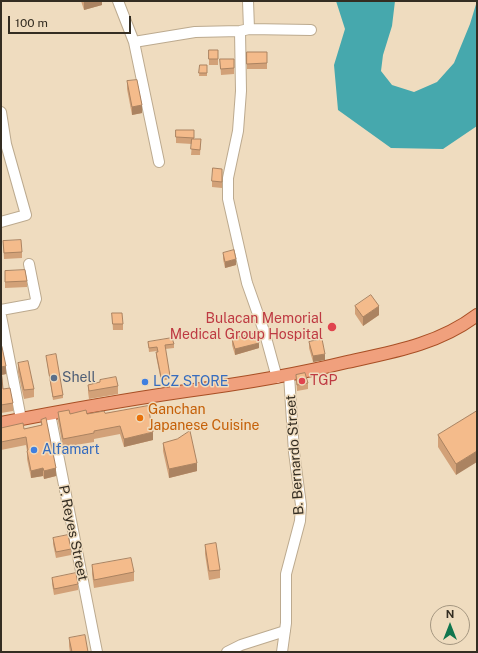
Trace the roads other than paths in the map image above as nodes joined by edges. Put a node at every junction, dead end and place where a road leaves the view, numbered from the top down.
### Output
1 (118, 1) edge
2 (248, 1) edge
3 (244, 30) junction
4 (311, 30) dead end
5 (134, 42) junction
6 (1, 112) edge
7 (4, 144) edge
8 (159, 162) dead end
9 (1, 222) edge
10 (29, 264) dead end
11 (1, 310) edge
12 (477, 315) edge
13 (1, 316) edge
14 (289, 375) junction
15 (276, 378) junction
16 (50, 414) junction
17 (21, 420) junction
18 (1, 423) edge
19 (285, 631) junction
20 (97, 652) edge
21 (227, 652) edge
22 (282, 652) edge

1 - 5 street
2 - 3 street
3 - 4 street
3 - 5 street
3 - 15 street
5 - 8 street
6 - 7 street
7 - 9 street
10 - 11 street
12 - 14 main road
13 - 17 street
14 - 15 main road
14 - 19 street, B. Bernardo Street
15 - 16 main road
16 - 17 main road
16 - 20 street, P. Reyes Street
17 - 18 main road
19 - 21 street
19 - 22 street, B. Bernardo Street

